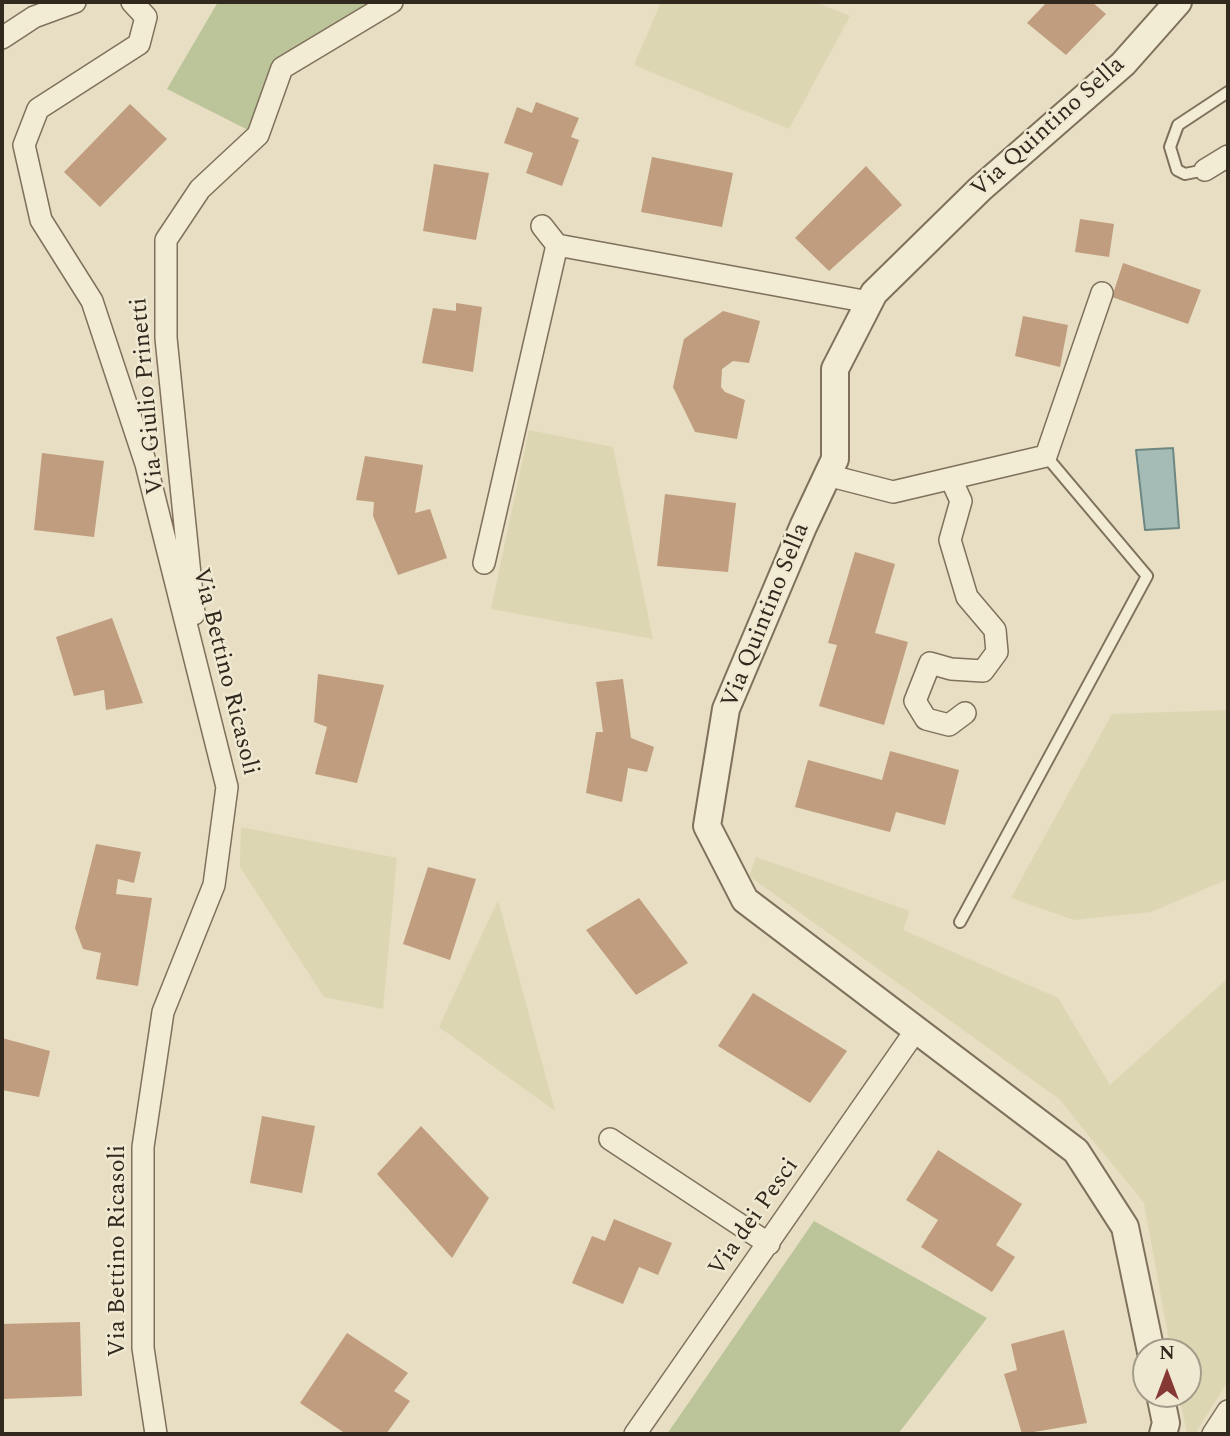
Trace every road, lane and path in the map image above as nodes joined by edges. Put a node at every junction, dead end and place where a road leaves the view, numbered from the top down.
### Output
1 (75, 2) edge
2 (132, 2) edge
3 (392, 2) edge
4 (1178, 2) edge
5 (2, 38) edge
6 (1228, 92) edge
7 (1228, 156) edge
8 (1205, 170) joint
9 (542, 226) dead end
10 (557, 245) junction
11 (1102, 293) dead end
12 (869, 303) junction
13 (1046, 456) junction
14 (827, 475) junction
15 (951, 479) junction
16 (484, 563) dead end
17 (200, 677) junction
18 (965, 713) dead end
19 (960, 922) dead end
20 (916, 1030) junction
21 (610, 1139) dead end
22 (769, 1244) junction
23 (1148, 1338) edge
24 (1163, 1408) edge
25 (1228, 1411) edge
26 (156, 1434) edge
27 (635, 1434) edge
28 (1163, 1434) edge
29 (1213, 1434) edge

1 - 5 street
2 - 17 street, Via Bettino Ricasoli
3 - 17 street, Via Giulio Prinetti
4 - 12 street, Via Quintino Sella
6 - 8 lane
7 - 8 street
9 - 10 street
10 - 12 street
10 - 16 street
11 - 13 street
12 - 14 street, Via Quintino Sella
13 - 15 street
13 - 19 lane
14 - 15 street
14 - 20 street, Via Quintino Sella
15 - 18 street
17 - 26 street, Via Bettino Ricasoli
20 - 22 street, Via dei Pesci
20 - 23 street, Via Quintino Sella
21 - 22 street
22 - 27 street, Via dei Pesci
24 - 28 street
25 - 29 street

